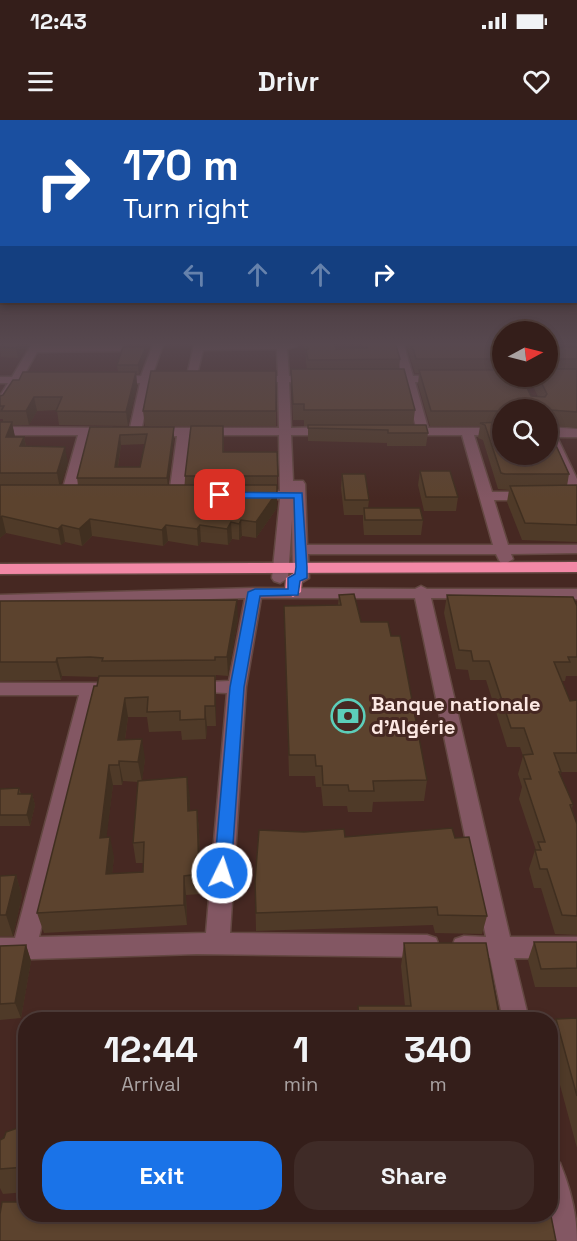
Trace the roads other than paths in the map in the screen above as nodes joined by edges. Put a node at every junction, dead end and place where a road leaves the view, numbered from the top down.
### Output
1 (144, 394) edge
2 (287, 394) edge
3 (413, 394) edge
4 (0, 431) edge
5 (289, 431) junction
6 (340, 431) edge
7 (387, 431) edge
8 (423, 431) junction
9 (467, 431) junction
10 (85, 432) junction
11 (135, 432) junction
12 (184, 432) junction
13 (492, 432) edge
14 (558, 432) edge
15 (577, 433) edge
16 (558, 454) edge
17 (68, 495) edge
18 (176, 495) edge
19 (242, 495) edge
20 (293, 495) junction
21 (577, 495) edge
22 (485, 496) junction
23 (502, 549) junction
24 (577, 549) edge
25 (301, 550) junction
26 (427, 550) junction
27 (431, 567) junction
28 (508, 567) junction
29 (577, 567) edge
30 (0, 569) edge
31 (292, 577) junction
32 (577, 577) edge
33 (0, 578) edge
34 (420, 591) junction
35 (255, 592) junction
36 (573, 594) edge
37 (0, 600) edge
38 (577, 612) edge
39 (237, 687) junction
40 (113, 688) edge
41 (169, 688) edge
42 (0, 689) edge
43 (90, 689) junction
44 (217, 944) junction
45 (500, 947) junction
46 (577, 948) edge
47 (12, 949) edge
48 (514, 1012) edge
49 (558, 1207) edge
50 (566, 1241) edge

1 - 11 street
2 - 5 street
3 - 8 street
4 - 10 street
5 - 6 street
5 - 12 street
5 - 20 street
7 - 8 street
8 - 9 street
9 - 13 street
9 - 22 street
10 - 11 street
10 - 17 street
11 - 12 street
12 - 18 street
14 - 15 street
16 - 21 street
19 - 20 street
20 - 25 street
20 - 31 street
21 - 22 street
22 - 23 street
23 - 24 street
23 - 26 street
23 - 28 street
25 - 26 street
25 - 31 street
26 - 27 street
27 - 28 highway
27 - 31 highway
28 - 29 highway
30 - 31 highway
31 - 32 highway
31 - 33 highway
31 - 34 street
31 - 35 street
34 - 36 street
34 - 45 street
35 - 37 street
35 - 39 street
36 - 38 street
39 - 41 street
39 - 44 street
40 - 43 street
42 - 43 street
43 - 47 street
44 - 45 street
44 - 47 street
45 - 46 street
45 - 48 street
49 - 50 street

